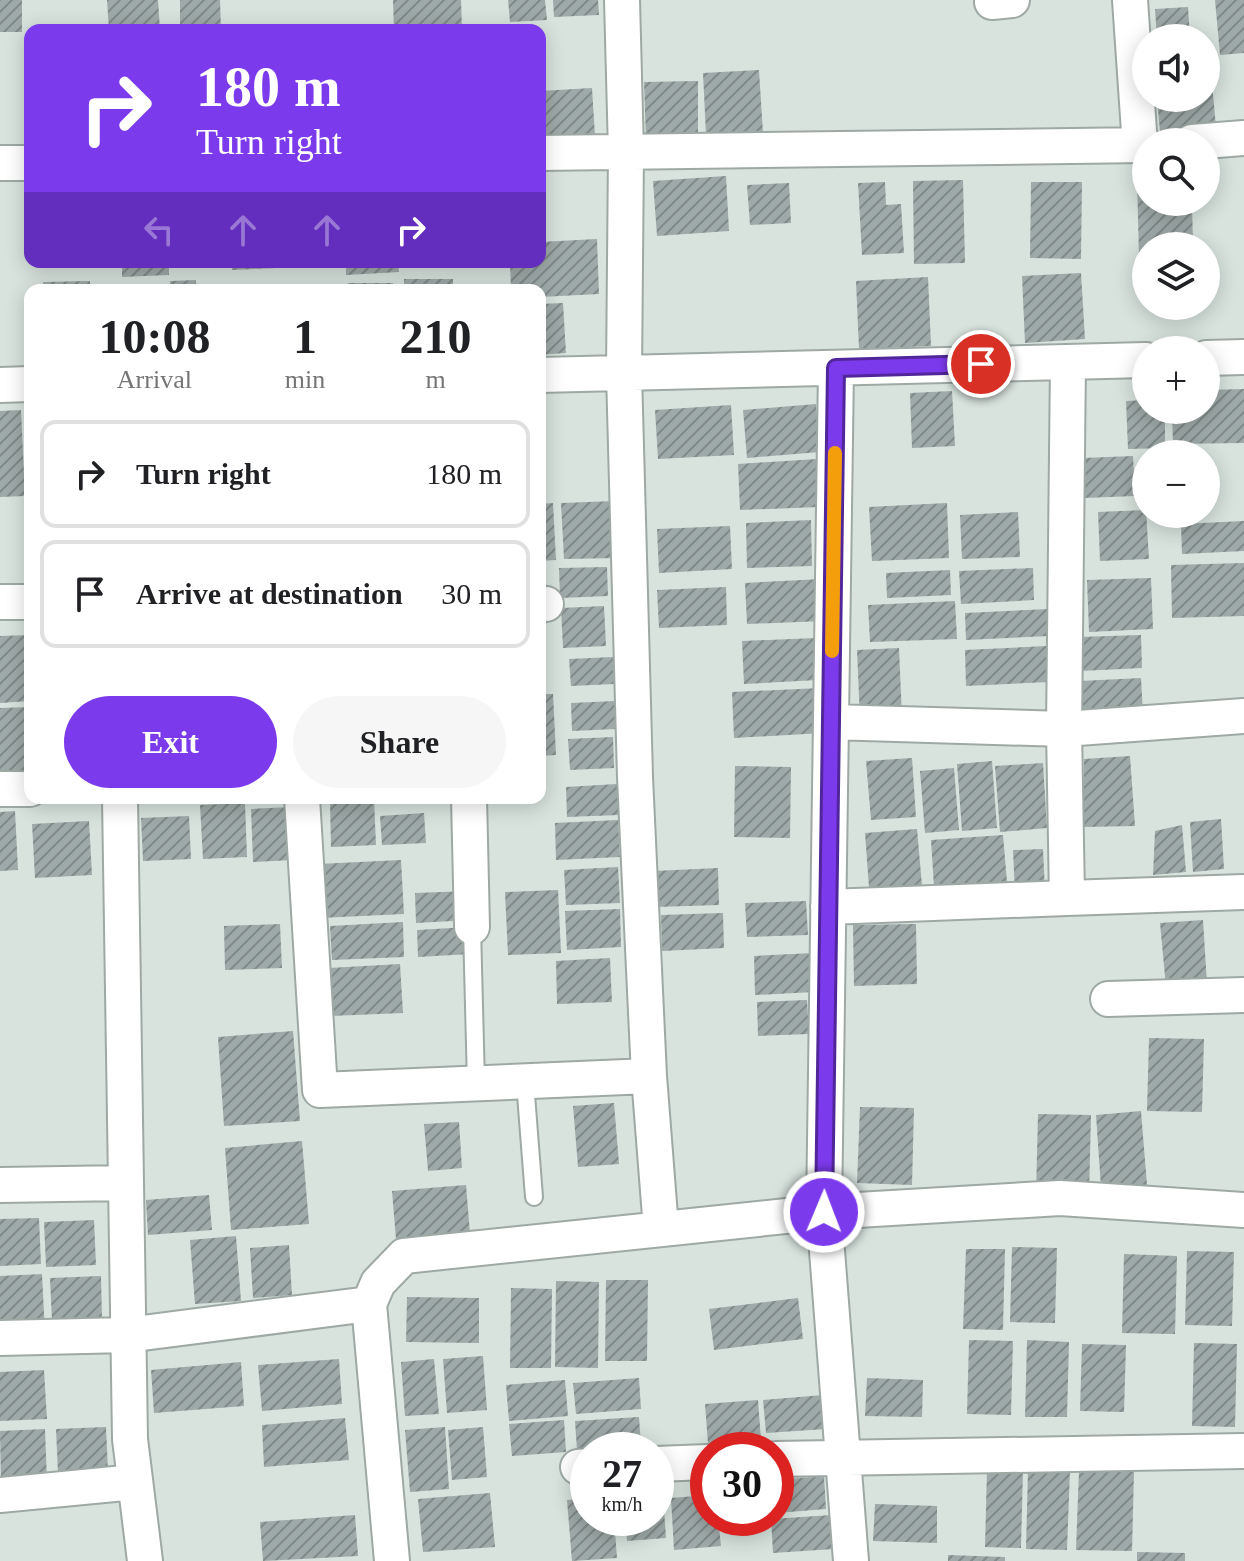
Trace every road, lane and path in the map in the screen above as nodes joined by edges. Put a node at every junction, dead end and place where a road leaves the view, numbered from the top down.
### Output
1 (622, 0) edge
2 (1130, 0) edge
3 (1141, 128) edge
4 (1244, 138) edge
5 (1220, 140) edge
6 (1132, 145) edge
7 (626, 152) junction
8 (546, 153) edge
9 (0, 163) edge
10 (24, 163) edge
11 (1244, 357) edge
12 (1220, 358) edge
13 (1132, 360) edge
14 (1068, 362) junction
15 (836, 368) junction
16 (624, 373) junction
17 (546, 375) edge
18 (24, 384) edge
19 (0, 385) edge
20 (0, 602) edge
21 (24, 602) edge
22 (1244, 716) edge
23 (831, 722) junction
24 (1064, 729) junction
25 (0, 789) edge
26 (24, 789) edge
27 (120, 804) edge
28 (302, 804) edge
29 (469, 804) edge
30 (1244, 892) edge
31 (1067, 898) junction
32 (828, 907) junction
33 (472, 927) joint
34 (1244, 995) edge
35 (1108, 999) dead end
36 (649, 1076) junction
37 (525, 1082) junction
38 (476, 1084) junction
39 (126, 1183) junction
40 (0, 1185) edge
41 (534, 1197) dead end
42 (1244, 1210) edge
43 (824, 1212) junction
44 (661, 1229) junction
45 (369, 1304) junction
46 (127, 1335) junction
47 (0, 1338) edge
48 (1244, 1451) edge
49 (842, 1457) junction
50 (794, 1458) edge
51 (135, 1482) junction
52 (0, 1495) edge
53 (145, 1561) edge
54 (392, 1561) edge
55 (851, 1561) edge

1 - 7 street
2 - 3 street
4 - 5 street
6 - 7 street
7 - 8 street
7 - 16 street
9 - 10 street
11 - 12 street
13 - 14 street
14 - 15 street
14 - 24 street
15 - 16 street
15 - 23 street
16 - 17 street
16 - 36 street
18 - 19 street
20 - 21 street
22 - 24 street
23 - 24 street
23 - 32 street
24 - 31 street
25 - 26 street
27 - 39 street
28 - 38 street
29 - 33 street
30 - 31 street
31 - 32 street
32 - 43 street
33 - 38 lane
34 - 35 street
36 - 37 street
36 - 44 street
37 - 38 street
37 - 41 lane
39 - 40 street
39 - 46 street
42 - 43 street
43 - 44 street
43 - 49 street
44 - 45 street
45 - 46 street
45 - 54 street
46 - 47 street
46 - 51 street
48 - 49 street
49 - 50 street
49 - 55 street
51 - 52 street
51 - 53 street

